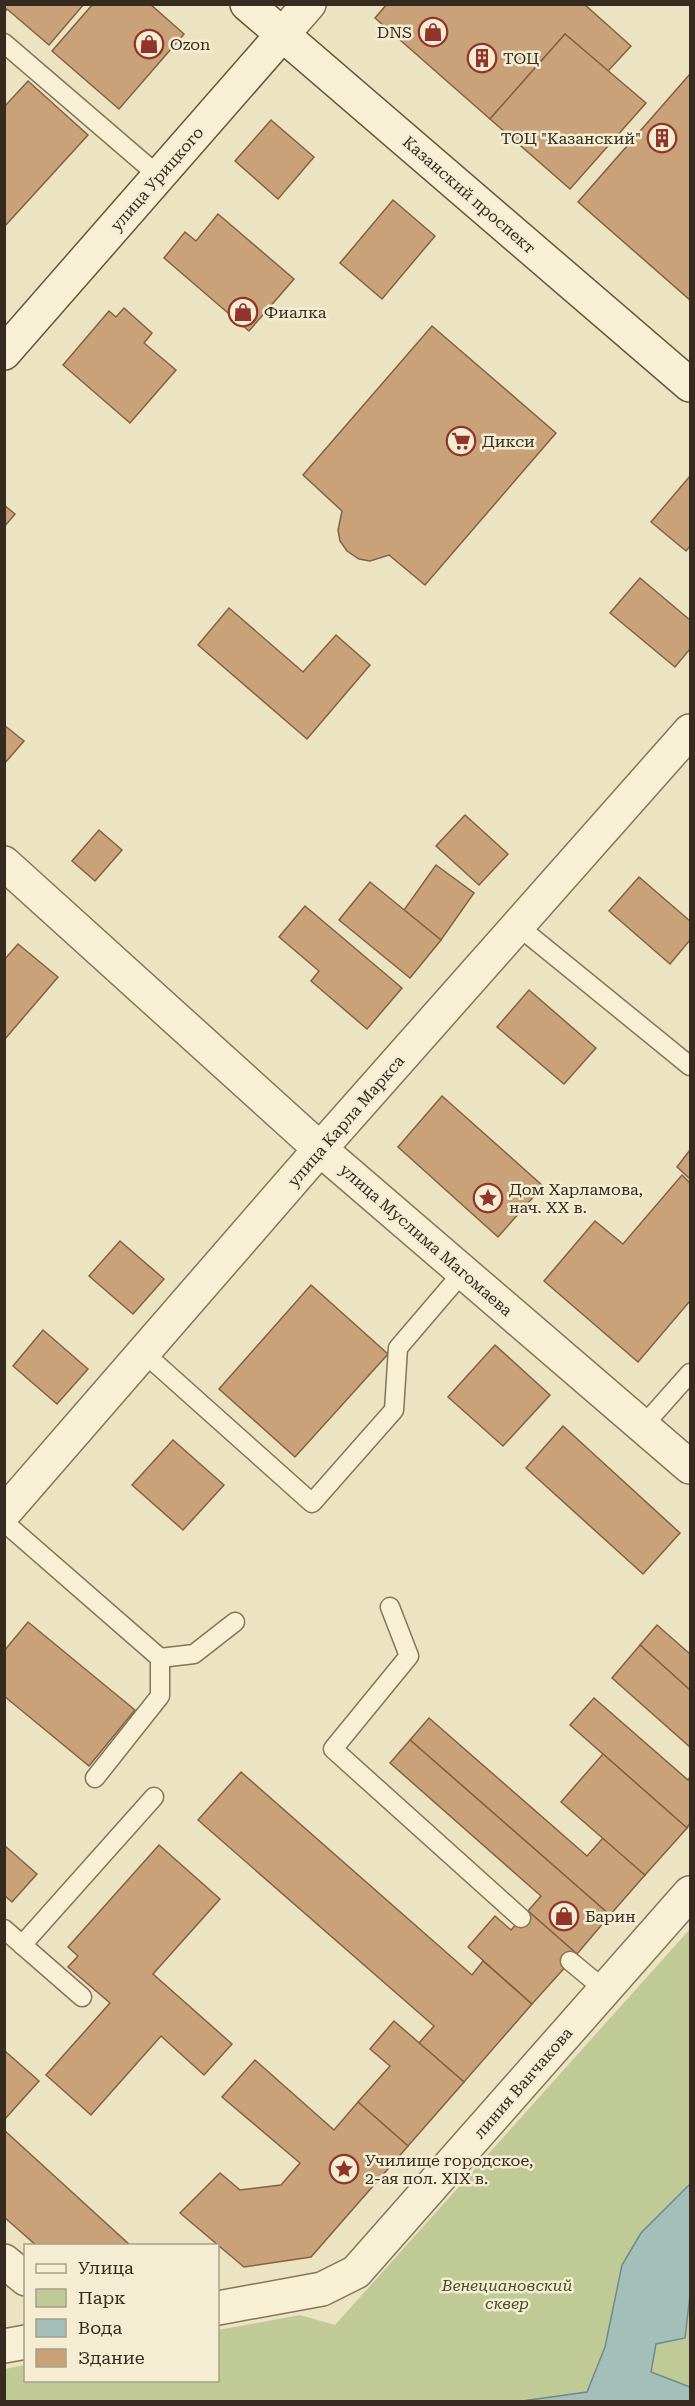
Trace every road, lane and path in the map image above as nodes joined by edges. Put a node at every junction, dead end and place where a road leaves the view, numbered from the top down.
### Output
1 (247, 4) edge
2 (309, 4) edge
3 (282, 34) junction
4 (7, 49) edge
5 (160, 177) junction
6 (4, 353) edge
7 (690, 385) edge
8 (690, 731) edge
9 (4, 863) edge
10 (518, 926) junction
11 (690, 1066) edge
12 (320, 1149) junction
13 (463, 1272) junction
14 (144, 1353) junction
15 (690, 1373) edge
16 (643, 1426) junction
17 (690, 1467) edge
18 (4, 1513) edge
19 (4, 1522) edge
20 (390, 1607) dead end
21 (235, 1622) dead end
22 (160, 1658) junction
23 (95, 1778) dead end
24 (154, 1797) dead end
25 (690, 1893) edge
26 (521, 1918) dead end
27 (4, 1929) edge
28 (22, 1945) junction
29 (570, 1961) dead end
30 (605, 1990) junction
31 (82, 1997) dead end
32 (4, 2261) edge
33 (24, 2277) edge
34 (219, 2308) edge
35 (24, 2342) edge
36 (4, 2346) edge

1 - 3 street, Казанский проспект
2 - 3 street, улица Урицкого
3 - 5 street, улица Урицкого
3 - 7 street, Казанский проспект
4 - 5 lane
5 - 6 street, улица Урицкого
8 - 10 street, улица Карла Маркса
9 - 12 street, улица Муслима Магомаева
10 - 11 lane
10 - 12 street, улица Карла Маркса
12 - 13 street, улица Муслима Магомаева
12 - 14 street, улица Карла Маркса
13 - 14 lane
13 - 16 street, улица Муслима Магомаева
14 - 18 street, улица Карла Маркса
15 - 16 lane
16 - 17 street, улица Муслима Магомаева
19 - 22 lane
20 - 26 lane
21 - 22 lane
22 - 23 lane
24 - 28 lane
25 - 30 street, линия Ванчакова
27 - 28 lane
28 - 31 lane
29 - 30 lane
30 - 34 street, линия Ванчакова
32 - 33 street
35 - 36 street

